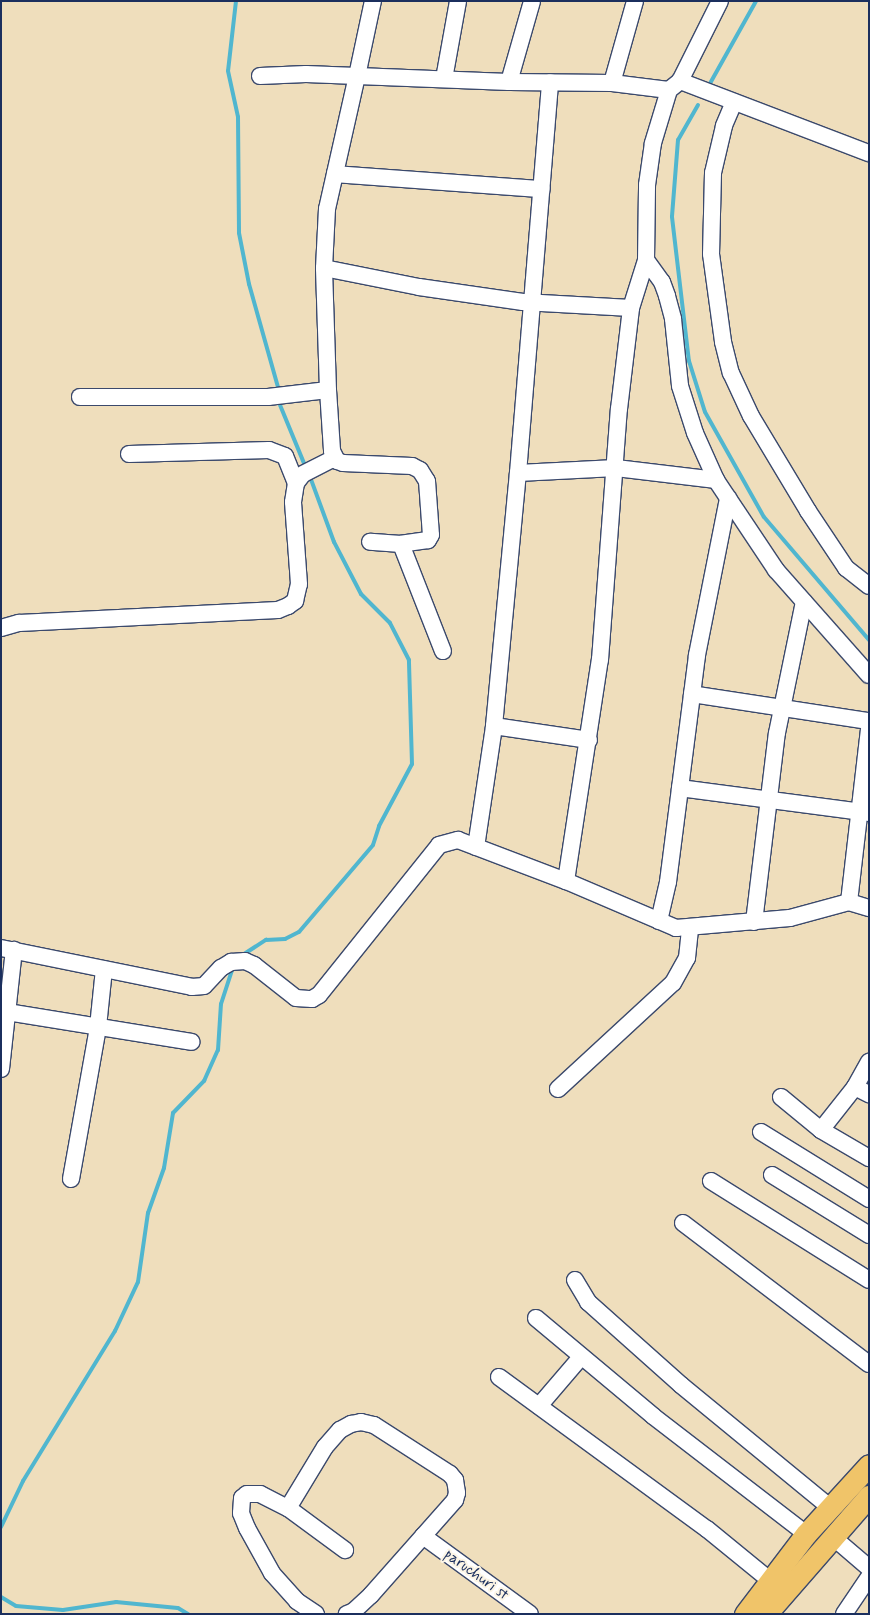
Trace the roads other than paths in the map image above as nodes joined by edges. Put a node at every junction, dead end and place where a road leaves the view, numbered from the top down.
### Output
1 (373, 1) edge
2 (458, 1) edge
3 (532, 1) edge
4 (635, 1) edge
5 (720, 1) edge
6 (260, 76) dead end
7 (357, 76) junction
8 (444, 79) junction
9 (509, 82) junction
10 (550, 82) junction
11 (612, 83) junction
12 (681, 86) junction
13 (734, 102) junction
14 (869, 154) edge
15 (335, 174) junction
16 (541, 189) junction
17 (646, 260) junction
18 (324, 268) junction
19 (532, 303) junction
20 (631, 308) junction
21 (328, 390) junction
22 (80, 397) dead end
23 (129, 454) dead end
24 (334, 458) junction
25 (616, 468) junction
26 (518, 473) junction
27 (299, 478) junction
28 (716, 480) junction
29 (728, 498) junction
30 (370, 542) dead end
31 (401, 544) junction
32 (869, 586) edge
33 (804, 602) junction
34 (1, 628) edge
35 (444, 651) dead end
36 (869, 675) edge
37 (692, 694) junction
38 (783, 708) junction
39 (869, 721) edge
40 (494, 726) junction
41 (869, 729) edge
42 (589, 740) junction
43 (680, 788) junction
44 (769, 800) junction
45 (864, 812) edge
46 (476, 847) junction
47 (566, 882) junction
48 (849, 902) junction
49 (869, 908) edge
50 (659, 921) junction
51 (754, 922) junction
52 (690, 927) junction
53 (7, 949) edge
54 (104, 969) junction
55 (4, 1011) edge
56 (98, 1027) junction
57 (192, 1042) dead end
58 (869, 1062) edge
59 (1, 1069) edge
60 (558, 1089) dead end
61 (862, 1090) edge
62 (781, 1097) dead end
63 (821, 1130) junction
64 (761, 1132) dead end
65 (869, 1158) edge
66 (772, 1174) dead end
67 (71, 1179) dead end
68 (711, 1181) dead end
69 (869, 1199) edge
70 (683, 1223) dead end
71 (869, 1235) edge
72 (575, 1280) dead end
73 (869, 1280) edge
74 (536, 1318) dead end
75 (581, 1357) junction
76 (869, 1364) edge
77 (498, 1377) dead end
78 (538, 1406) junction
79 (869, 1465) edge
80 (869, 1496) edge
81 (288, 1508) junction
82 (832, 1509) junction
83 (806, 1534) junction
84 (423, 1536) junction
85 (834, 1538) junction
86 (345, 1550) dead end
87 (869, 1568) edge
88 (869, 1577) edge
89 (772, 1582) junction
90 (316, 1614) edge
91 (347, 1614) edge
92 (530, 1614) edge
93 (745, 1614) edge
94 (766, 1614) edge
95 (844, 1614) edge

1 - 7 street
2 - 8 street
3 - 9 street
4 - 11 street
5 - 12 street
6 - 7 street
7 - 8 street
7 - 15 street
8 - 9 street
9 - 10 street
10 - 11 street
10 - 16 street
11 - 12 street
12 - 13 street
12 - 17 street
13 - 14 street
13 - 32 street
15 - 16 street
15 - 18 street
16 - 19 street
17 - 20 street
17 - 28 street
18 - 19 street
18 - 21 street
19 - 20 street
19 - 26 street
20 - 25 street
21 - 22 street
21 - 24 street
23 - 27 street
24 - 27 street
24 - 31 street
25 - 26 street
25 - 28 street
25 - 42 street
26 - 40 street
27 - 34 street
28 - 29 street
29 - 33 street
29 - 37 street
30 - 31 street
31 - 35 street
33 - 36 street
33 - 38 street
37 - 38 street
37 - 43 street
38 - 39 street
38 - 44 street
40 - 42 street
40 - 46 street
41 - 45 street
42 - 47 street
43 - 44 street
43 - 50 street
44 - 45 street
44 - 51 street
45 - 48 street
46 - 47 street
46 - 54 street
47 - 50 street
48 - 49 street
48 - 51 street
50 - 52 street
51 - 52 street
52 - 60 street
53 - 54 street
53 - 55 street
54 - 56 street
55 - 56 street
55 - 59 street
56 - 57 street
56 - 67 street
58 - 61 street
61 - 63 street
62 - 63 street
63 - 65 street
64 - 69 street
66 - 71 street
68 - 73 street
70 - 76 street
72 - 82 street
74 - 75 street
75 - 78 street
75 - 83 street
77 - 78 street
78 - 89 street
79 - 82 main road
80 - 85 main road
81 - 84 street
81 - 86 street
81 - 90 street
82 - 83 main road
83 - 89 main road
84 - 91 street
84 - 92 street, paruchuri st
85 - 87 street
85 - 94 main road
88 - 95 street
89 - 93 main road

